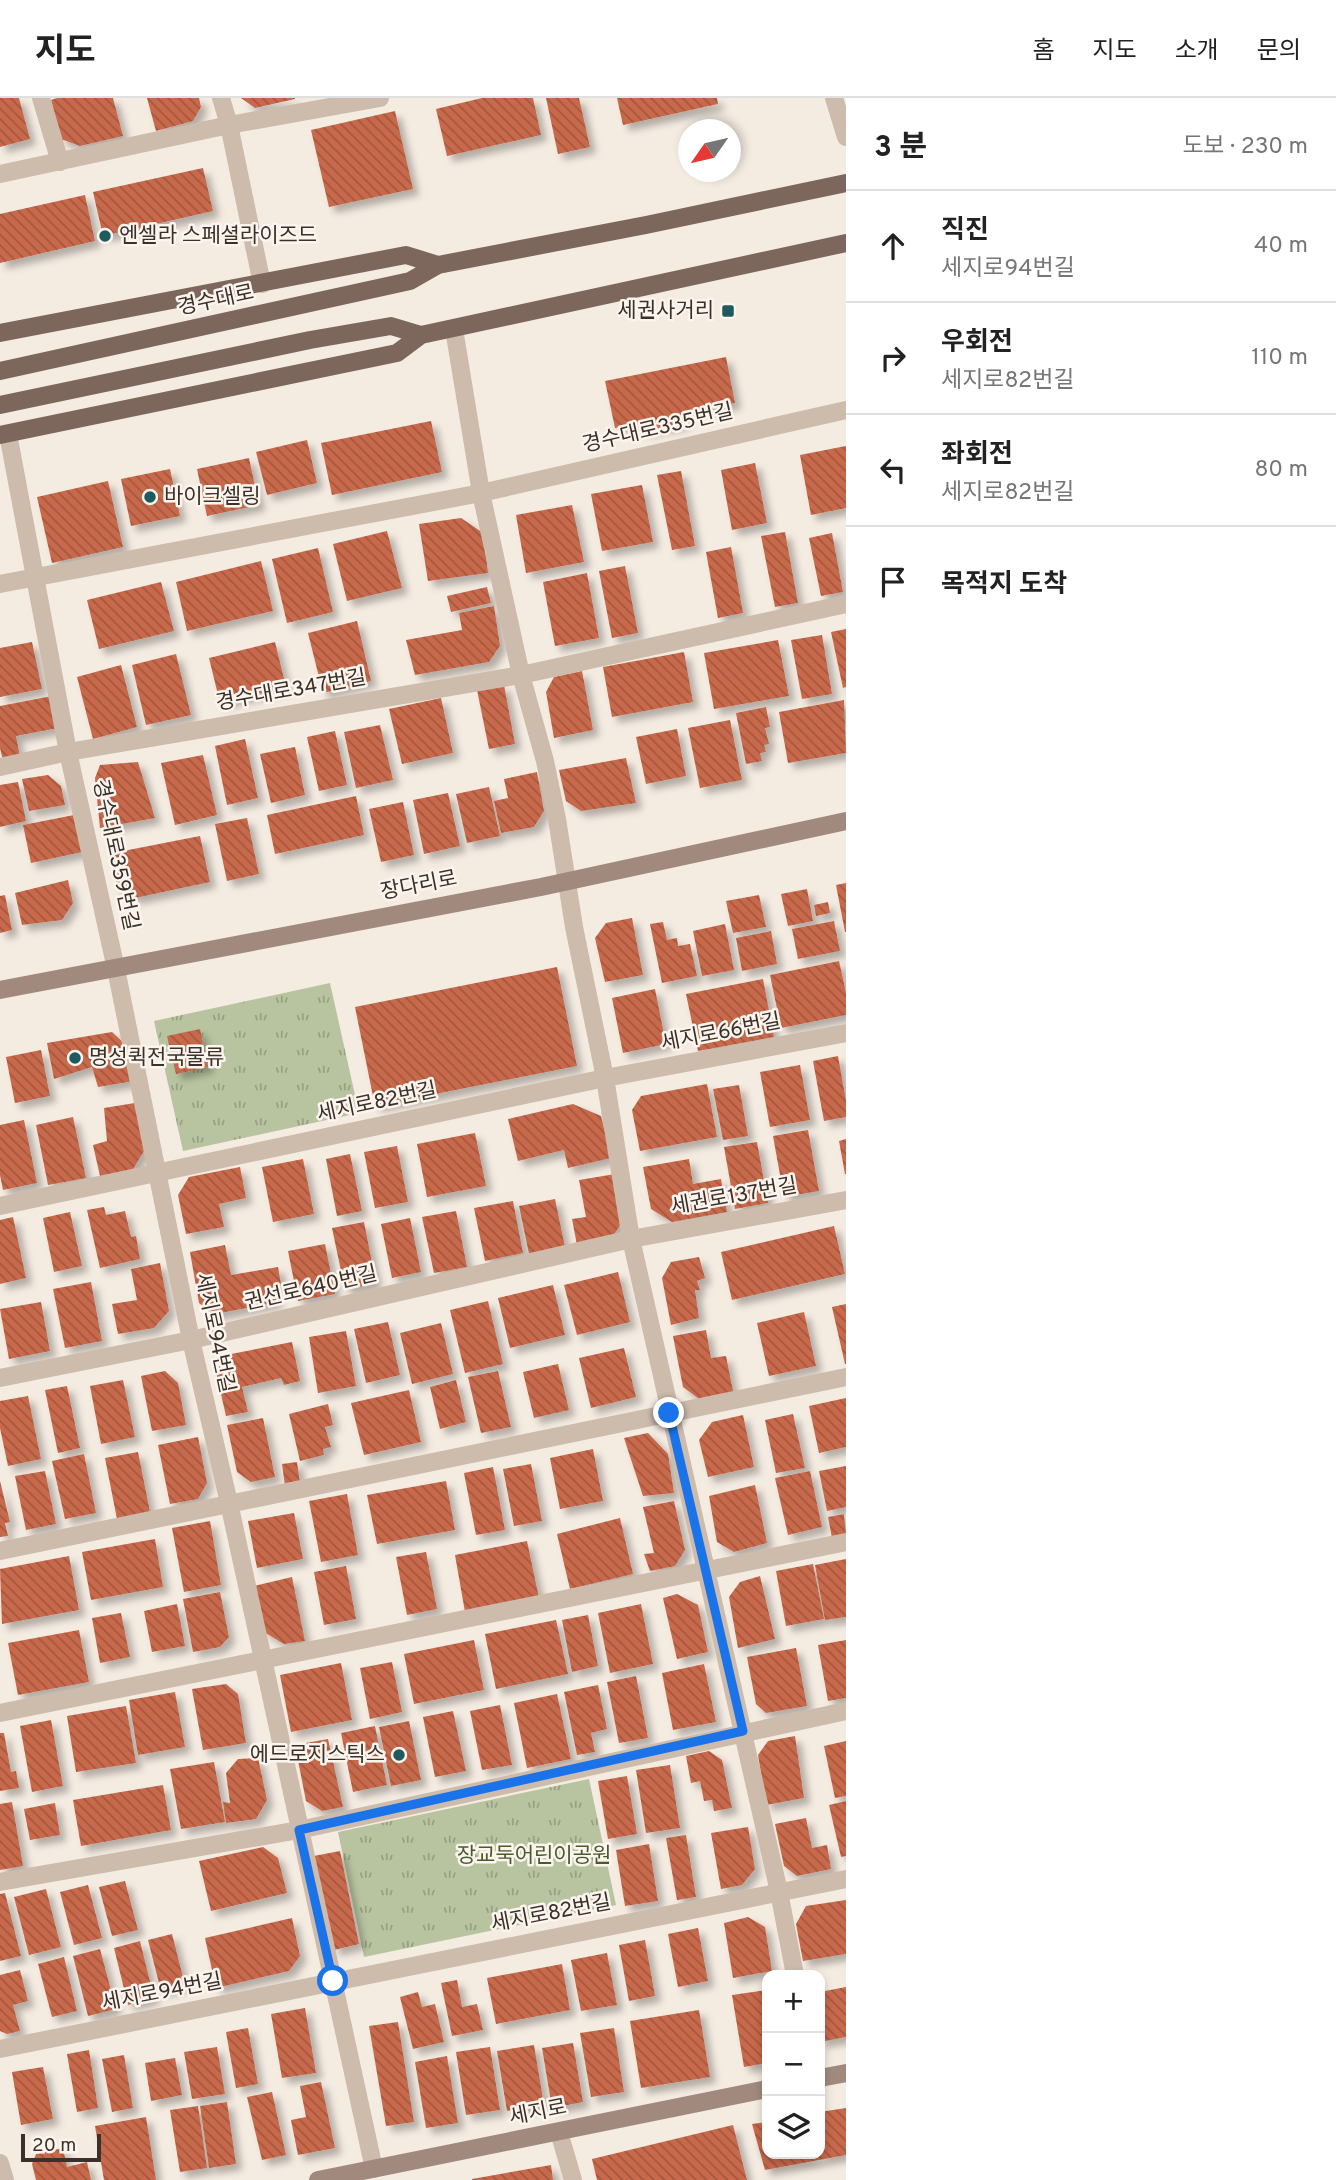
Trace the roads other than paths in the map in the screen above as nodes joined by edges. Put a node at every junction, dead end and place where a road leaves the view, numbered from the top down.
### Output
1 (41, 98) edge
2 (221, 98) edge
3 (380, 98) edge
4 (834, 98) edge
5 (229, 125) junction
6 (846, 137) edge
7 (60, 162) junction
8 (0, 174) edge
9 (846, 183) edge
10 (846, 243) edge
11 (438, 265) junction
12 (262, 284) junction
13 (454, 329) junction
14 (0, 333) edge
15 (421, 335) junction
16 (0, 371) edge
17 (0, 405) edge
18 (846, 410) edge
19 (4, 434) edge
20 (481, 493) junction
21 (34, 577) junction
22 (0, 584) edge
23 (846, 604) edge
24 (521, 675) junction
25 (68, 752) junction
26 (0, 767) edge
27 (846, 821) edge
28 (567, 881) junction
29 (116, 969) junction
30 (0, 990) edge
31 (846, 1033) edge
32 (605, 1078) junction
33 (158, 1172) junction
34 (846, 1200) edge
35 (0, 1206) edge
36 (631, 1239) junction
37 (191, 1340) junction
38 (846, 1377) edge
39 (0, 1378) edge
40 (669, 1413) junction
41 (229, 1503) junction
42 (846, 1542) edge
43 (0, 1551) edge
44 (705, 1570) junction
45 (263, 1659) junction
46 (846, 1711) edge
47 (0, 1713) edge
48 (743, 1731) junction
49 (299, 1830) junction
50 (846, 1879) edge
51 (0, 1882) edge
52 (779, 1892) junction
53 (794, 1970) edge
54 (333, 1981) junction
55 (0, 2049) edge
56 (846, 2073) edge
57 (825, 2077) edge
58 (762, 2090) edge
59 (559, 2132) junction
60 (0, 2163) edge
61 (374, 2169) junction
62 (5, 2180) edge
63 (318, 2180) edge
64 (573, 2180) edge

1 - 7 street
2 - 5 street
3 - 5 street
4 - 6 street
5 - 7 street
5 - 12 street
7 - 8 street
9 - 11 main road, 경수대로
10 - 13 main road
11 - 12 main road, 경수대로
11 - 16 main road, 경수대로
12 - 14 main road, 경수대로
13 - 15 main road
13 - 20 street
15 - 17 main road
15 - 19 main road
18 - 20 street, 경수대로335번길
19 - 21 street, 경수대로359번길
20 - 21 street
20 - 24 street
21 - 22 street
21 - 25 street, 경수대로359번길
23 - 24 street
24 - 25 street, 경수대로347번길
24 - 28 street
25 - 26 street
25 - 29 street, 경수대로359번길
27 - 28 street, 장다리로
28 - 29 street, 장다리로
28 - 32 street
29 - 30 street, 장다리로
29 - 33 street, 세지로94번길
31 - 32 street, 세지로66번길
32 - 33 street, 세지로82번길
32 - 36 street
33 - 35 street
33 - 37 street, 세지로94번길
34 - 36 street, 세권로137번길
36 - 37 street, 권선로640번길
36 - 40 street
37 - 39 street, 권선로640번길
37 - 41 street, 세지로94번길
38 - 40 street
40 - 41 street
40 - 44 street
41 - 43 street
41 - 45 street, 세지로94번길
42 - 44 street
44 - 45 street
44 - 48 street
45 - 47 street
45 - 49 street, 세지로94번길
46 - 48 street
48 - 49 street
48 - 52 street
49 - 51 street
49 - 54 street, 세지로94번길
50 - 52 street
52 - 53 street
52 - 54 street, 세지로82번길
54 - 55 street, 세지로94번길
54 - 61 street, 세지로94번길
56 - 57 street
58 - 59 street, 세지로
59 - 61 street, 세지로
59 - 64 street
60 - 62 street
61 - 63 street, 세지로

